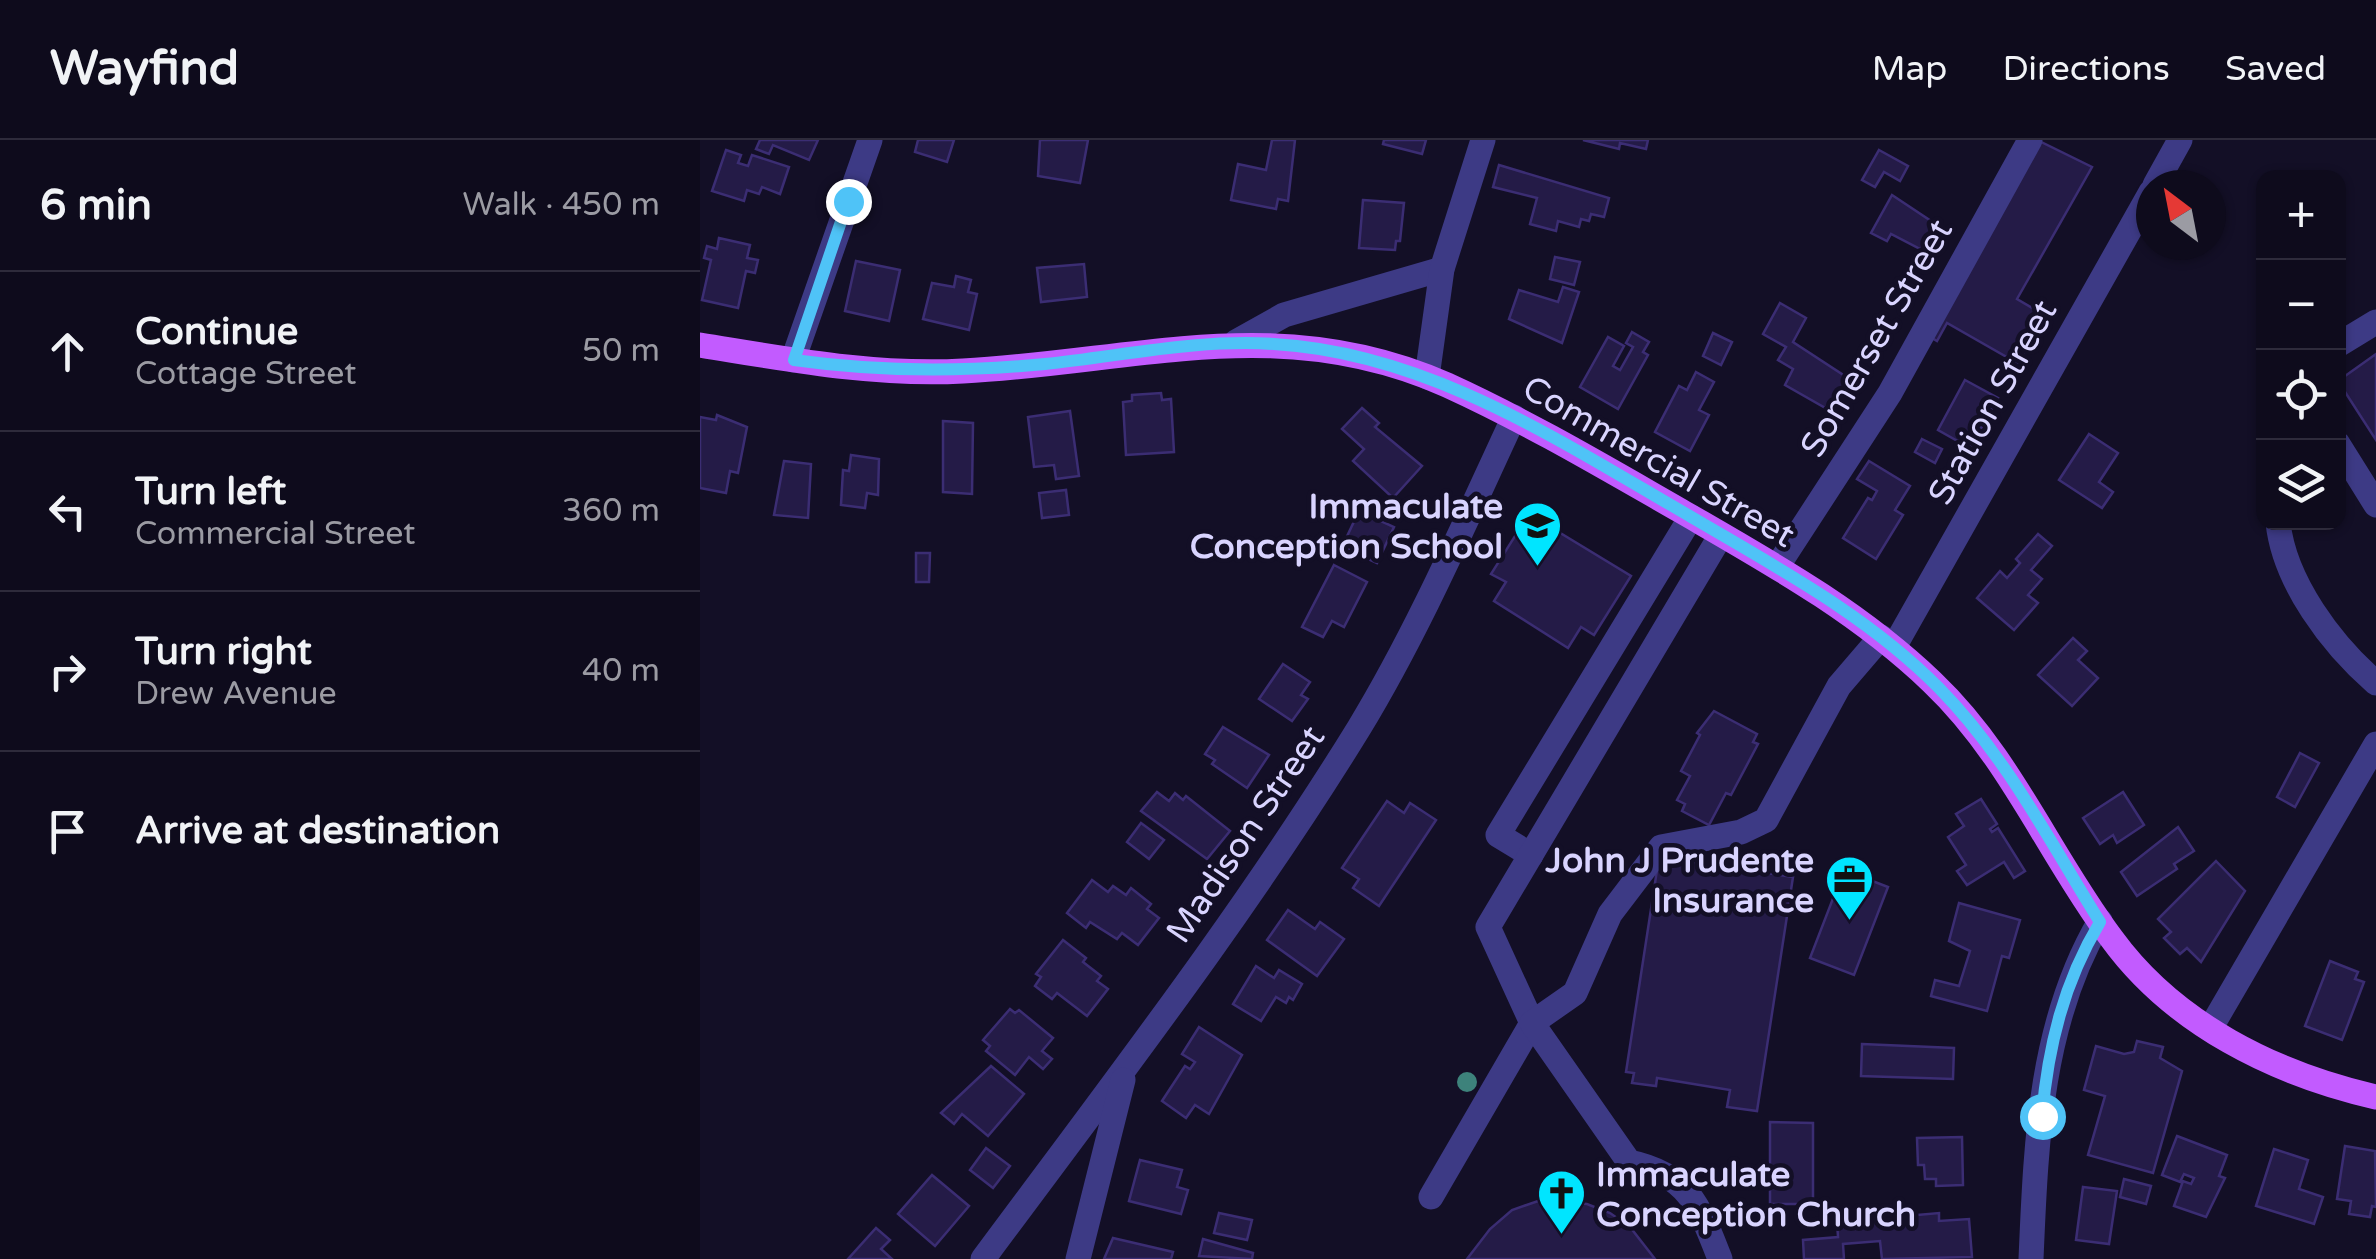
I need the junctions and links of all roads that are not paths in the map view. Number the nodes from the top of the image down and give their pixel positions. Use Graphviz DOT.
graph roads {
  1 [pos="870,140"];
  2 [pos="1483,140"];
  3 [pos="2030,140"];
  4 [pos="2180,140"];
  5 [pos="2163,170"];
  6 [pos="2136,218"];
  7 [pos="1442,269"];
  8 [pos="2376,322"];
  9 [pos="2346,340"];
  10 [pos="1236,342"];
  11 [pos="700,344"];
  12 [pos="794,360"];
  13 [pos="1427,377"];
  14 [pos="1514,417"];
  15 [pos="2346,457"];
  16 [pos="2376,505"];
  17 [pos="1690,517"];
  18 [pos="2279,530"];
  19 [pos="1721,535"];
  20 [pos="1777,567"];
  21 [pos="1888,642"];
  22 [pos="2376,683"];
  23 [pos="2376,744"];
  24 [pos="1531,855"];
  25 [pos="2100,922"];
  26 [pos="1532,1023"];
  27 [pos="2210,1029"];
  28 [pos="1126,1066"];
  29 [pos="2376,1097"];
  30 [pos="1430,1197"];
  31 [pos="983,1259"];
  32 [pos="1078,1259"];
  33 [pos="1720,1259"];
  34 [pos="2031,1259"];
  1 -- 12 [label="street"];
  2 -- 7 [label="street"];
  3 -- 20 [label="street, Somerset Street"];
  4 -- 5 [label="street"];
  6 -- 21 [label="street, Station Street"];
  7 -- 10 [label="street"];
  7 -- 13 [label="street"];
  8 -- 9 [label="street"];
  10 -- 12 [label="main road, Commercial Street"];
  10 -- 13 [label="main road, Commercial Street"];
  11 -- 12 [label="main road, Commercial Street"];
  13 -- 14 [label="main road, Commercial Street"];
  14 -- 17 [label="main road, Commercial Street"];
  14 -- 28 [label="street, Madison Street"];
  15 -- 16 [label="street"];
  17 -- 19 [label="main road, Commercial Street"];
  17 -- 24 [label="street"];
  18 -- 22 [label="street"];
  19 -- 20 [label="main road, Commercial Street"];
  19 -- 24 [label="street"];
  20 -- 21 [label="main road, Commercial Street"];
  21 -- 25 [label="main road, Commercial Street"];
  21 -- 26 [label="street, Station Street"];
  23 -- 27 [label="street"];
  24 -- 26 [label="street"];
  25 -- 27 [label="main road, Commercial Street"];
  25 -- 34 [label="street"];
  26 -- 30 [label="street"];
  26 -- 33 [label="street"];
  27 -- 29 [label="main road, Commercial Street"];
  28 -- 31 [label="street, Madison Street"];
  28 -- 32 [label="street"];
}
